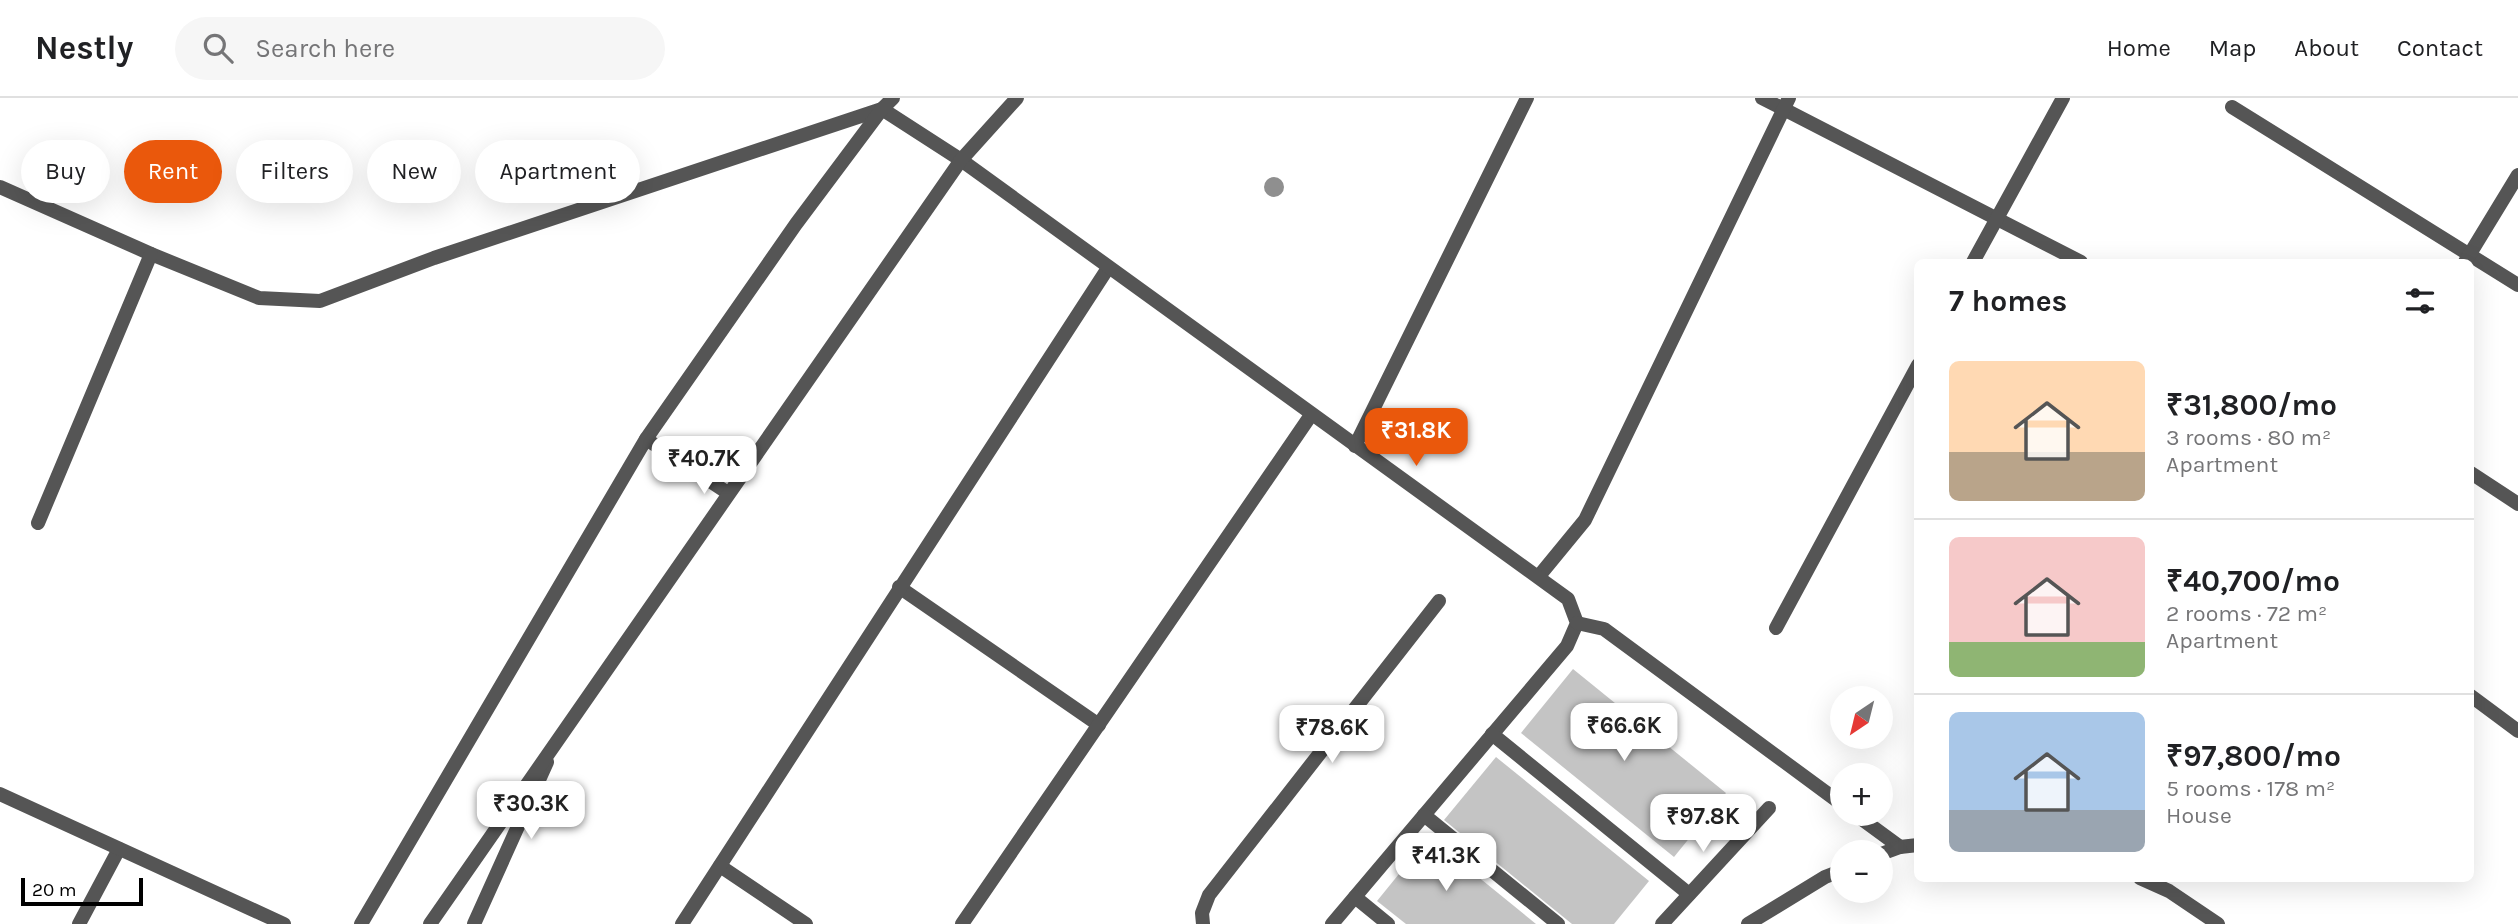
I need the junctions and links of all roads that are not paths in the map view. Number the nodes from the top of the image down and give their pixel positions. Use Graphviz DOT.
graph roads {
  1 [pos="1017,98"];
  2 [pos="1527,98"];
  3 [pos="1762,98"];
  4 [pos="2063,98"];
  5 [pos="888,103"];
  6 [pos="1786,103"];
  7 [pos="2232,107"];
  8 [pos="961,160"];
  9 [pos="2518,175"];
  10 [pos="0,187"];
  11 [pos="1997,219"];
  12 [pos="151,254"];
  13 [pos="2467,258"];
  14 [pos="1975,259"];
  15 [pos="2075,259"];
  16 [pos="2474,262"];
  17 [pos="1108,268"];
  18 [pos="2518,285"];
  19 [pos="1914,372"];
  20 [pos="1311,415"];
  21 [pos="646,439"];
  22 [pos="1355,446"];
  23 [pos="2474,475"];
  24 [pos="728,493"];
  25 [pos="2518,504"];
  26 [pos="38,523"];
  27 [pos="1539,576"];
  28 [pos="899,587"];
  29 [pos="1439,601"];
  30 [pos="1577,623"];
  31 [pos="1776,628"];
  32 [pos="2474,698"];
  33 [pos="1099,724"];
  34 [pos="2518,731"];
  35 [pos="1492,734"];
  36 [pos="555,743"];
  37 [pos="0,794"];
  38 [pos="1830,794"];
  39 [pos="1769,808"];
  40 [pos="1424,815"];
  41 [pos="1871,826"];
  42 [pos="1914,845"];
  43 [pos="1900,847"];
  44 [pos="119,849"];
  45 [pos="1893,850"];
  46 [pos="720,866"];
  47 [pos="1830,875"];
  48 [pos="2149,882"];
  49 [pos="1689,894"];
  50 [pos="1355,897"];
  51 [pos="79,924"];
  52 [pos="284,924"];
  53 [pos="360,924"];
  54 [pos="430,924"];
  55 [pos="474,924"];
  56 [pos="682,924"];
  57 [pos="806,924"];
  58 [pos="962,924"];
  59 [pos="1203,924"];
  60 [pos="1332,924"];
  61 [pos="1388,924"];
  62 [pos="1558,924"];
  63 [pos="1662,924"];
  64 [pos="1748,924"];
  65 [pos="2218,924"];
  1 -- 8 [label="street"];
  2 -- 22 [label="street"];
  3 -- 6 [label="street"];
  4 -- 11 [label="street"];
  5 -- 8 [label="street"];
  5 -- 12 [label="street"];
  5 -- 21 [label="street"];
  6 -- 11 [label="street"];
  6 -- 27 [label="street"];
  7 -- 13 [label="street"];
  8 -- 17 [label="street"];
  8 -- 24 [label="street"];
  9 -- 13 [label="street"];
  10 -- 12 [label="street"];
  11 -- 14 [label="street"];
  11 -- 15 [label="street"];
  12 -- 26 [label="street"];
  16 -- 18 [label="street"];
  17 -- 20 [label="street"];
  17 -- 28 [label="street"];
  19 -- 31 [label="street"];
  20 -- 22 [label="street"];
  20 -- 33 [label="street"];
  21 -- 24 [label="street"];
  21 -- 53 [label="street"];
  22 -- 27 [label="street"];
  23 -- 25 [label="street"];
  24 -- 36 [label="street"];
  27 -- 30 [label="street"];
  28 -- 33 [label="street"];
  28 -- 46 [label="street"];
  29 -- 59 [label="street"];
  30 -- 35 [label="street"];
  30 -- 38 [label="street"];
  32 -- 34 [label="street"];
  33 -- 58 [label="street"];
  35 -- 40 [label="street"];
  35 -- 49 [label="street"];
  36 -- 54 [label="street"];
  36 -- 55 [label="street"];
  37 -- 44 [label="street"];
  39 -- 49 [label="street"];
  40 -- 50 [label="street"];
  40 -- 62 [label="street"];
  41 -- 43 [label="street"];
  42 -- 43 [label="street"];
  43 -- 45 [label="street"];
  44 -- 51 [label="street"];
  44 -- 52 [label="street"];
  46 -- 56 [label="street"];
  46 -- 57 [label="street"];
  47 -- 64 [label="street"];
  48 -- 65 [label="street"];
  49 -- 63 [label="street"];
  50 -- 60 [label="street"];
  50 -- 61 [label="street"];
}
